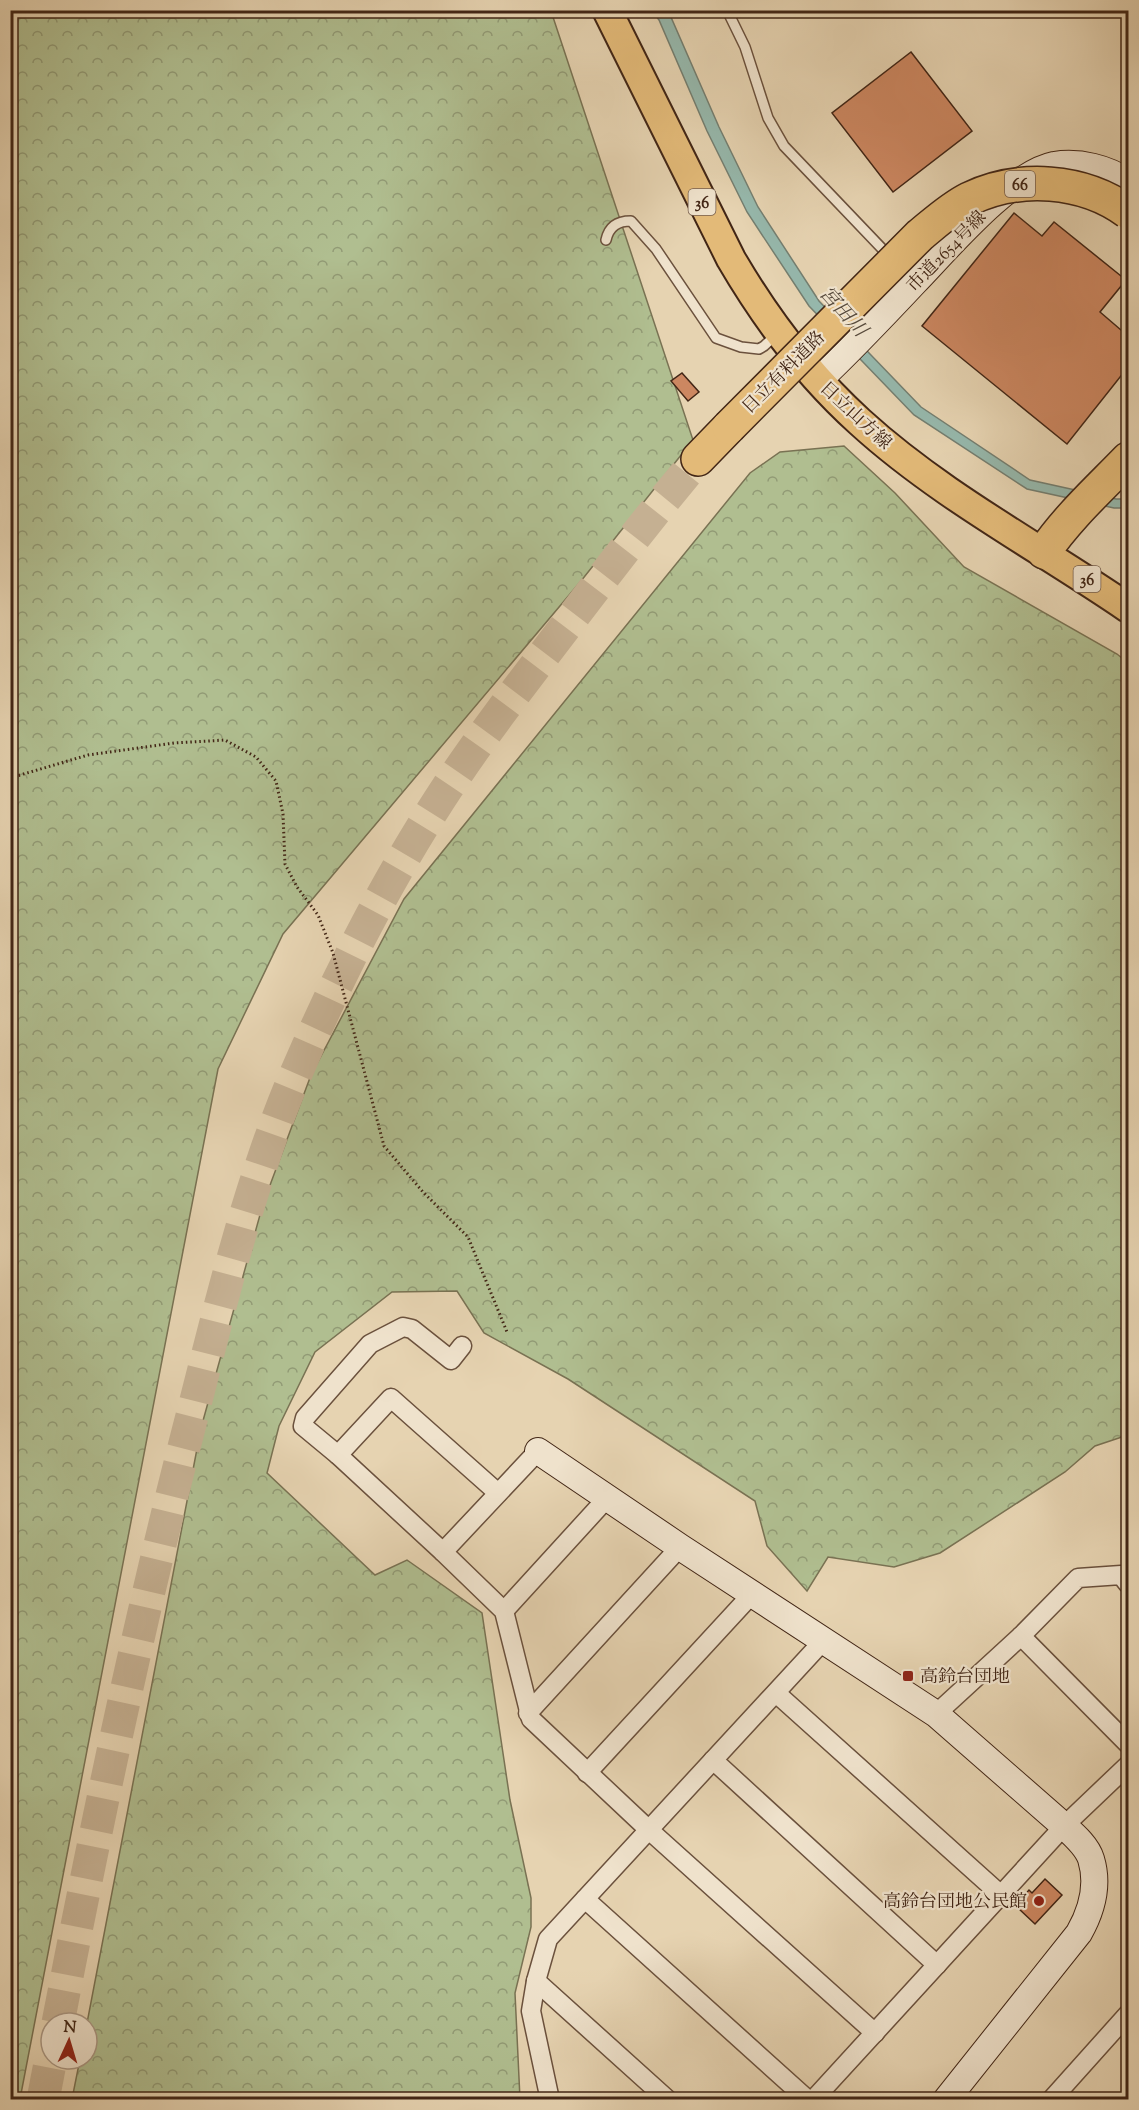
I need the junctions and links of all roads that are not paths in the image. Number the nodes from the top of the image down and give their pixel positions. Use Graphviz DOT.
graph roads {
  1 [pos="607,10"];
  2 [pos="727,10"];
  3 [pos="1128,182"];
  4 [pos="1128,212"];
  5 [pos="606,240"];
  6 [pos="907,276"];
  7 [pos="778,333"];
  8 [pos="819,380"];
  9 [pos="698,459"];
  10 [pos="1124,464"];
  11 [pos="1044,552"];
  12 [pos="1128,608"];
  13 [pos="462,1346"];
  14 [pos="538,1451"];
  15 [pos="339,1455"];
  16 [pos="498,1492"];
  17 [pos="608,1497"];
  18 [pos="680,1546"];
  19 [pos="443,1552"];
  20 [pos="1128,1584"];
  21 [pos="753,1593"];
  22 [pos="504,1611"];
  23 [pos="1021,1636"];
  24 [pos="824,1640"];
  25 [pos="776,1693"];
  26 [pos="528,1713"];
  27 [pos="936,1714"];
  28 [pos="1128,1744"];
  29 [pos="713,1760"];
  30 [pos="1128,1765"];
  31 [pos="587,1773"];
  32 [pos="1064,1826"];
  33 [pos="650,1830"];
  34 [pos="1001,1895"];
  35 [pos="585,1899"];
  36 [pos="937,1965"];
  37 [pos="536,1981"];
  38 [pos="1128,2014"];
  39 [pos="874,2033"];
  40 [pos="550,2100"];
  41 [pos="668,2100"];
  42 [pos="808,2100"];
  43 [pos="813,2100"];
  44 [pos="946,2100"];
  45 [pos="1051,2100"];
  1 -- 7 [label="main road, 日立山方線 / 36"];
  2 -- 6 [label="lane"];
  3 -- 6 [label="street, 市道2654号線"];
  4 -- 9 [label="highway, 日立有料道路 / 66, bridge"];
  5 -- 7 [label="lane"];
  6 -- 8 [label="street, 市道2654号線"];
  7 -- 8 [label="main road, 日立山方線 / 36"];
  8 -- 11 [label="main road, 日立山方線 / 36"];
  10 -- 11 [label="highway"];
  11 -- 12 [label="main road, 日立山方線 / 36"];
  13 -- 15 [label="street"];
  14 -- 16 [label="street"];
  14 -- 17 [label="street"];
  15 -- 16 [label="street"];
  15 -- 19 [label="street"];
  16 -- 19 [label="street"];
  17 -- 18 [label="street"];
  17 -- 22 [label="street"];
  18 -- 21 [label="street"];
  18 -- 26 [label="street"];
  19 -- 22 [label="street"];
  20 -- 23 [label="street"];
  21 -- 24 [label="street"];
  21 -- 31 [label="street"];
  22 -- 26 [label="street"];
  23 -- 27 [label="street"];
  23 -- 28 [label="street"];
  24 -- 25 [label="street"];
  24 -- 27 [label="street"];
  25 -- 29 [label="street"];
  25 -- 34 [label="street"];
  26 -- 31 [label="street"];
  27 -- 32 [label="street"];
  29 -- 33 [label="street"];
  29 -- 36 [label="street"];
  30 -- 32 [label="street"];
  31 -- 33 [label="street"];
  32 -- 34 [label="street"];
  32 -- 44 [label="street"];
  33 -- 35 [label="street"];
  33 -- 39 [label="street"];
  34 -- 36 [label="street"];
  35 -- 37 [label="street"];
  35 -- 42 [label="street"];
  36 -- 39 [label="street"];
  37 -- 40 [label="street"];
  37 -- 41 [label="street"];
  38 -- 45 [label="street"];
  39 -- 43 [label="street"];
}
